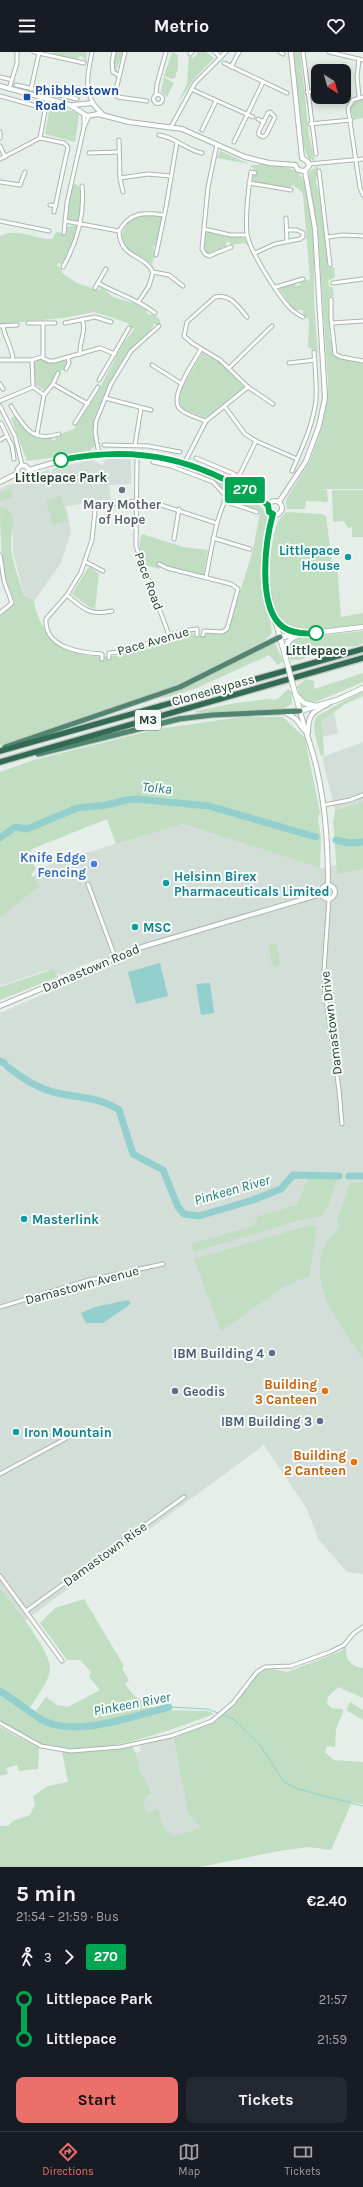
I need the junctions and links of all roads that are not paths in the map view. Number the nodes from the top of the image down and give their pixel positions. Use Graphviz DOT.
graph roads {
  1 [pos="17,52"];
  2 [pos="34,52"];
  3 [pos="92,52"];
  4 [pos="114,52"];
  5 [pos="125,52"];
  6 [pos="166,52"];
  7 [pos="215,52"];
  8 [pos="226,52"];
  9 [pos="239,52"];
  10 [pos="292,52"];
  11 [pos="303,52"];
  12 [pos="329,52"];
  13 [pos="39,53"];
  14 [pos="337,53"];
  15 [pos="49,54"];
  16 [pos="220,57"];
  17 [pos="82,58"];
  18 [pos="361,60"];
  19 [pos="224,63"];
  20 [pos="232,67"];
  21 [pos="118,75"];
  22 [pos="0,77"];
  23 [pos="12,80"];
  24 [pos="263,82"];
  25 [pos="16,85"];
  26 [pos="0,86"];
  27 [pos="9,89"];
  28 [pos="31,89"];
  29 [pos="191,89"];
  30 [pos="307,92"];
  31 [pos="311,92"];
  32 [pos="286,93"];
  33 [pos="156,95"];
  34 [pos="0,96"];
  35 [pos="89,96"];
  36 [pos="361,97"];
  37 [pos="77,99"];
  38 [pos="47,100"];
  39 [pos="147,101"];
  40 [pos="216,101"];
  41 [pos="85,104"];
  42 [pos="70,105"];
  43 [pos="36,106"];
  44 [pos="95,106"];
  45 [pos="83,113"];
  46 [pos="94,115"];
  47 [pos="103,115"];
  48 [pos="247,115"];
  49 [pos="89,116"];
  50 [pos="253,117"];
  51 [pos="258,119"];
  52 [pos="351,120"];
  53 [pos="264,122"];
  54 [pos="310,124"];
  55 [pos="84,126"];
  56 [pos="171,127"];
  57 [pos="202,130"];
  58 [pos="158,135"];
  59 [pos="40,138"];
  60 [pos="119,140"];
  61 [pos="177,142"];
  62 [pos="234,142"];
  63 [pos="217,144"];
  64 [pos="0,146"];
  65 [pos="119,152"];
  66 [pos="90,153"];
  67 [pos="202,153"];
  68 [pos="316,154"];
  69 [pos="5,157"];
  70 [pos="302,158"];
  71 [pos="0,159"];
  72 [pos="357,159"];
  73 [pos="363,159"];
  74 [pos="309,164"];
  75 [pos="295,165"];
  76 [pos="305,171"];
  77 [pos="319,171"];
  78 [pos="25,172"];
  79 [pos="255,173"];
  80 [pos="170,176"];
  81 [pos="120,178"];
  82 [pos="0,182"];
  83 [pos="249,183"];
  84 [pos="82,186"];
  85 [pos="291,190"];
  86 [pos="123,192"];
  87 [pos="363,195"];
  88 [pos="50,205"];
  89 [pos="56,206"];
  90 [pos="54,212"];
  91 [pos="164,215"];
  92 [pos="286,218"];
  93 [pos="0,221"];
  94 [pos="65,221"];
  95 [pos="80,223"];
  96 [pos="204,229"];
  97 [pos="286,230"];
  98 [pos="49,231"];
  99 [pos="119,231"];
  100 [pos="64,233"];
  101 [pos="247,235"];
  102 [pos="363,236"];
  103 [pos="328,237"];
  104 [pos="287,241"];
  105 [pos="231,247"];
  106 [pos="254,252"];
  107 [pos="156,255"];
  108 [pos="330,266"];
  109 [pos="63,267"];
  110 [pos="106,269"];
  111 [pos="153,272"];
  112 [pos="303,279"];
  113 [pos="363,279"];
  114 [pos="98,283"];
  115 [pos="333,283"];
  116 [pos="183,286"];
  117 [pos="96,288"];
  118 [pos="276,288"];
  119 [pos="331,300"];
  120 [pos="139,301"];
  121 [pos="155,313"];
  122 [pos="247,317"];
  123 [pos="303,317"];
  124 [pos="82,319"];
  125 [pos="363,321"];
  126 [pos="111,322"];
  127 [pos="43,323"];
  128 [pos="54,323"];
  129 [pos="65,323"];
  130 [pos="332,323"];
  131 [pos="28,324"];
  132 [pos="17,325"];
  133 [pos="2,326"];
  134 [pos="159,326"];
  135 [pos="272,326"];
  136 [pos="129,328"];
  137 [pos="201,349"];
  138 [pos="314,352"];
  139 [pos="80,354"];
  140 [pos="115,354"];
  141 [pos="68,357"];
  142 [pos="43,358"];
  143 [pos="13,359"];
  144 [pos="0,360"];
  145 [pos="32,360"];
  146 [pos="314,360"];
  147 [pos="363,361"];
  148 [pos="288,362"];
  149 [pos="152,365"];
  150 [pos="229,368"];
  151 [pos="66,369"];
  152 [pos="58,373"];
  153 [pos="99,380"];
  154 [pos="0,384"];
  155 [pos="53,384"];
  156 [pos="182,384"];
  157 [pos="33,387"];
  158 [pos="98,387"];
  159 [pos="248,387"];
  160 [pos="3,389"];
  161 [pos="44,395"];
  162 [pos="105,398"];
  163 [pos="0,401"];
  164 [pos="88,404"];
  165 [pos="273,404"];
  166 [pos="0,406"];
  167 [pos="11,406"];
  168 [pos="225,407"];
  169 [pos="141,408"];
  170 [pos="151,410"];
  171 [pos="206,422"];
  172 [pos="1,423"];
  173 [pos="75,423"];
  174 [pos="36,434"];
  175 [pos="59,434"];
  176 [pos="8,436"];
  177 [pos="0,440"];
  178 [pos="256,442"];
  179 [pos="104,445"];
  180 [pos="136,445"];
  181 [pos="180,452"];
  182 [pos="99,454"];
  183 [pos="136,454"];
  184 [pos="196,458"];
  185 [pos="297,458"];
  186 [pos="14,459"];
  187 [pos="153,462"];
  188 [pos="185,462"];
  189 [pos="157,463"];
  190 [pos="22,466"];
  191 [pos="156,467"];
  192 [pos="29,470"];
  193 [pos="292,471"];
  194 [pos="18,473"];
  195 [pos="239,476"];
  196 [pos="0,482"];
  197 [pos="233,483"];
  198 [pos="263,490"];
  199 [pos="226,496"];
  200 [pos="135,501"];
  201 [pos="224,501"];
  202 [pos="279,502"];
  203 [pos="158,504"];
  204 [pos="268,505"];
  205 [pos="179,510"];
  206 [pos="257,512"];
  207 [pos="273,514"];
  208 [pos="216,523"];
  209 [pos="213,538"];
  210 [pos="174,539"];
  211 [pos="250,550"];
  212 [pos="0,555"];
  213 [pos="86,562"];
  214 [pos="159,564"];
  215 [pos="1,571"];
  216 [pos="103,571"];
  217 [pos="206,577"];
  218 [pos="67,596"];
  219 [pos="112,611"];
  220 [pos="272,612"];
  221 [pos="0,613"];
  222 [pos="363,627"];
  223 [pos="197,634"];
  224 [pos="304,634"];
  225 [pos="169,635"];
  226 [pos="203,635"];
  227 [pos="280,637"];
  228 [pos="363,649"];
  229 [pos="286,657"];
  230 [pos="109,658"];
  231 [pos="363,658"];
  232 [pos="102,659"];
  233 [pos="363,688"];
  234 [pos="296,695"];
  235 [pos="337,700"];
  236 [pos="317,706"];
  237 [pos="300,711"];
  238 [pos="285,712"];
  239 [pos="291,712"];
  240 [pos="308,739"];
  241 [pos="0,749"];
  242 [pos="0,763"];
  243 [pos="363,795"];
  244 [pos="324,805"];
  245 [pos="88,884"];
  246 [pos="328,885"];
  247 [pos="321,894"];
  248 [pos="329,899"];
  249 [pos="115,956"];
  250 [pos="0,1006"];
  251 [pos="342,1124"];
  252 [pos="164,1264"];
  253 [pos="0,1307"];
  254 [pos="66,1439"];
  255 [pos="0,1474"];
  256 [pos="184,1497"];
  257 [pos="0,1576"];
  258 [pos="26,1611"];
  259 [pos="363,1627"];
  260 [pos="62,1661"];
  261 [pos="0,1722"];
  1 -- 23 [label="street"];
  2 -- 13 [label="street"];
  3 -- 35 [label="street"];
  4 -- 21 [label="street"];
  5 -- 21 [label="street"];
  6 -- 33 [label="street"];
  7 -- 16 [label="street"];
  8 -- 16 [label="street"];
  9 -- 20 [label="street"];
  10 -- 70 [label="street"];
  11 -- 30 [label="street"];
  12 -- 14 [label="street"];
  13 -- 15 [label="street"];
  13 -- 28 [label="street"];
  14 -- 18 [label="street"];
  15 -- 17 [label="street"];
  16 -- 29 [label="street"];
  18 -- 36 [label="street"];
  19 -- 20 [label="street"];
  20 -- 24 [label="street"];
  21 -- 39 [label="street"];
  22 -- 23 [label="street"];
  23 -- 27 [label="street"];
  24 -- 32 [label="street"];
  24 -- 48 [label="street"];
  25 -- 28 [label="street"];
  26 -- 27 [label="street"];
  27 -- 38 [label="street"];
  28 -- 37 [label="street"];
  29 -- 40 [label="street"];
  29 -- 56 [label="street"];
  30 -- 31 [label="street"];
  30 -- 54 [label="street"];
  34 -- 43 [label="street"];
  35 -- 41 [label="street"];
  35 -- 44 [label="street"];
  36 -- 52 [label="street"];
  38 -- 42 [label="street"];
  38 -- 59 [label="street"];
  40 -- 48 [label="street"];
  40 -- 57 [label="street"];
  41 -- 42 [label="street"];
  41 -- 44 [label="street"];
  41 -- 45 [label="street"];
  42 -- 45 [label="street"];
  44 -- 46 [label="street"];
  44 -- 47 [label="street"];
  45 -- 49 [label="street"];
  45 -- 55 [label="street"];
  46 -- 47 [label="street"];
  46 -- 49 [label="street"];
  47 -- 56 [label="street"];
  48 -- 50 [label="street"];
  48 -- 62 [label="street"];
  49 -- 55 [label="street"];
  51 -- 53 [label="street"];
  52 -- 54 [label="street"];
  52 -- 72 [label="street"];
  53 -- 53 [label="street"];
  54 -- 68 [label="street"];
  55 -- 94 [label="street"];
  56 -- 63 [label="street"];
  58 -- 61 [label="street"];
  59 -- 69 [label="street"];
  59 -- 89 [label="street"];
  60 -- 65 [label="street"];
  61 -- 67 [label="street"];
  61 -- 80 [label="street"];
  63 -- 75 [label="street"];
  63 -- 96 [label="street"];
  64 -- 69 [label="street"];
  65 -- 66 [label="street"];
  65 -- 81 [label="street"];
  69 -- 71 [label="street"];
  70 -- 74 [label="street"];
  70 -- 75 [label="street"];
  72 -- 73 [label="street"];
  72 -- 74 [label="street"];
  72 -- 87 [label="street"];
  74 -- 76 [label="street"];
  75 -- 76 [label="street"];
  76 -- 202 [label="street"];
  77 -- 103 [label="street"];
  78 -- 82 [label="street"];
  79 -- 83 [label="street"];
  80 -- 81 [label="street"];
  80 -- 91 [label="street"];
  81 -- 86 [label="street"];
  83 -- 85 [label="street"];
  83 -- 101 [label="street"];
  84 -- 95 [label="street"];
  88 -- 89 [label="street"];
  89 -- 90 [label="street"];
  91 -- 99 [label="street"];
  91 -- 107 [label="street"];
  92 -- 97 [label="street"];
  93 -- 98 [label="street"];
  94 -- 95 [label="street"];
  94 -- 100 [label="street"];
  95 -- 99 [label="street"];
  95 -- 109 [label="street"];
  96 -- 101 [label="street"];
  96 -- 105 [label="street"];
  97 -- 104 [label="street"];
  97 -- 104 [label="street"];
  99 -- 111 [label="street"];
  101 -- 106 [label="street"];
  102 -- 103 [label="street"];
  103 -- 108 [label="street"];
  104 -- 106 [label="street"];
  106 -- 118 [label="street"];
  110 -- 114 [label="street"];
  111 -- 116 [label="street"];
  111 -- 120 [label="street"];
  112 -- 118 [label="street"];
  113 -- 115 [label="street"];
  114 -- 117 [label="street"];
  114 -- 120 [label="street"];
  118 -- 123 [label="street"];
  119 -- 130 [label="street"];
  120 -- 121 [label="street"];
  122 -- 137 [label="street"];
  124 -- 126 [label="street"];
  124 -- 129 [label="street"];
  124 -- 139 [label="street"];
  125 -- 130 [label="street"];
  127 -- 128 [label="street"];
  127 -- 131 [label="street"];
  127 -- 142 [label="street"];
  130 -- 147 [label="street"];
  132 -- 133 [label="street"];
  133 -- 143 [label="street"];
  134 -- 162 [label="street"];
  135 -- 150 [label="street"];
  136 -- 140 [label="street"];
  137 -- 150 [label="street"];
  137 -- 156 [label="street"];
  138 -- 146 [label="street"];
  139 -- 140 [label="street"];
  139 -- 141 [label="street"];
  140 -- 153 [label="street"];
  141 -- 142 [label="street"];
  141 -- 151 [label="street"];
  142 -- 145 [label="street"];
  143 -- 144 [label="street"];
  143 -- 145 [label="street"];
  145 -- 157 [label="street"];
  146 -- 148 [label="street"];
  146 -- 185 [label="street"];
  149 -- 156 [label="street"];
  150 -- 159 [label="street"];
  152 -- 155 [label="street"];
  154 -- 160 [label="street"];
  155 -- 161 [label="street"];
  155 -- 164 [label="street"];
  156 -- 171 [label="street"];
  157 -- 161 [label="street"];
  157 -- 163 [label="street"];
  158 -- 164 [label="street"];
  159 -- 165 [label="street"];
  159 -- 168 [label="street"];
  161 -- 174 [label="street"];
  162 -- 169 [label="street"];
  162 -- 182 [label="street"];
  164 -- 173 [label="street"];
  166 -- 190 [label="street"];
  167 -- 174 [label="street"];
  168 -- 171 [label="street"];
  168 -- 178 [label="street"];
  169 -- 170 [label="street"];
  169 -- 180 [label="street"];
  171 -- 188 [label="street"];
  172 -- 176 [label="street"];
  174 -- 175 [label="street"];
  176 -- 177 [label="street"];
  176 -- 186 [label="street"];
  178 -- 185 [label="street"];
  178 -- 195 [label="street"];
  179 -- 180 [label="street"];
  180 -- 181 [label="street"];
  182 -- 183 [label="street"];
  182 -- 192 [label="street"];
  183 -- 188 [label="street"];
  183 -- 200 [label="street, Pace Road"];
  184 -- 195 [label="street"];
  185 -- 193 [label="street"];
  187 -- 189 [label="street"];
  188 -- 197 [label="street"];
  189 -- 191 [label="street"];
  189 -- 199 [label="street"];
  190 -- 192 [label="street"];
  190 -- 194 [label="street"];
  192 -- 194 [label="street"];
  194 -- 196 [label="street"];
  195 -- 198 [label="street"];
  197 -- 199 [label="street"];
  197 -- 204 [label="street"];
  199 -- 201 [label="street"];
  200 -- 213 [label="street, Pace Avenue"];
  200 -- 225 [label="street, Pace Road"];
  201 -- 206 [label="street"];
  201 -- 208 [label="street"];
  202 -- 204 [label="street"];
  202 -- 207 [label="street"];
  203 -- 205 [label="street"];
  204 -- 207 [label="street"];
  205 -- 208 [label="street"];
  205 -- 210 [label="street"];
  207 -- 220 [label="street"];
  208 -- 209 [label="street"];
  209 -- 211 [label="street"];
  209 -- 217 [label="street"];
  212 -- 215 [label="street"];
  213 -- 216 [label="street"];
  213 -- 218 [label="street, Pace Avenue"];
  214 -- 217 [label="street"];
  215 -- 221 [label="street"];
  217 -- 226 [label="street"];
  218 -- 219 [label="street"];
  218 -- 232 [label="street, Pace Avenue"];
  220 -- 224 [label="street"];
  220 -- 227 [label="street"];
  222 -- 224 [label="main road"];
  223 -- 225 [label="street, Pace Avenue"];
  224 -- 227 [label="main road"];
  224 -- 229 [label="main road"];
  225 -- 230 [label="street, Pace Avenue"];
  227 -- 229 [label="main road"];
  227 -- 241 [label="highway"];
  228 -- 241 [label="highway, Clonee Bypass / M3"];
  229 -- 234 [label="main road, bridge"];
  231 -- 242 [label="highway, Clonee Bypass / M3"];
  233 -- 235 [label="main road"];
  234 -- 236 [label="main road"];
  234 -- 237 [label="main road"];
  234 -- 239 [label="main road"];
  235 -- 236 [label="main road"];
  235 -- 240 [label="street"];
  236 -- 237 [label="main road"];
  237 -- 239 [label="highway"];
  237 -- 240 [label="street"];
  238 -- 239 [label="highway"];
  238 -- 240 [label="street"];
  238 -- 242 [label="highway"];
  240 -- 244 [label="street"];
  243 -- 244 [label="street"];
  244 -- 246 [label="street"];
  245 -- 249 [label="street"];
  246 -- 247 [label="street"];
  246 -- 248 [label="street"];
  247 -- 248 [label="street"];
  247 -- 249 [label="street, Damastown Road"];
  248 -- 251 [label="street, Damastown Drive"];
  249 -- 250 [label="street, Damastown Road"];
  252 -- 253 [label="street, Damastown Avenue"];
  254 -- 255 [label="street"];
  256 -- 258 [label="street, Damastown Rise"];
  257 -- 258 [label="street"];
  258 -- 260 [label="street"];
  259 -- 261 [label="street"];
}
